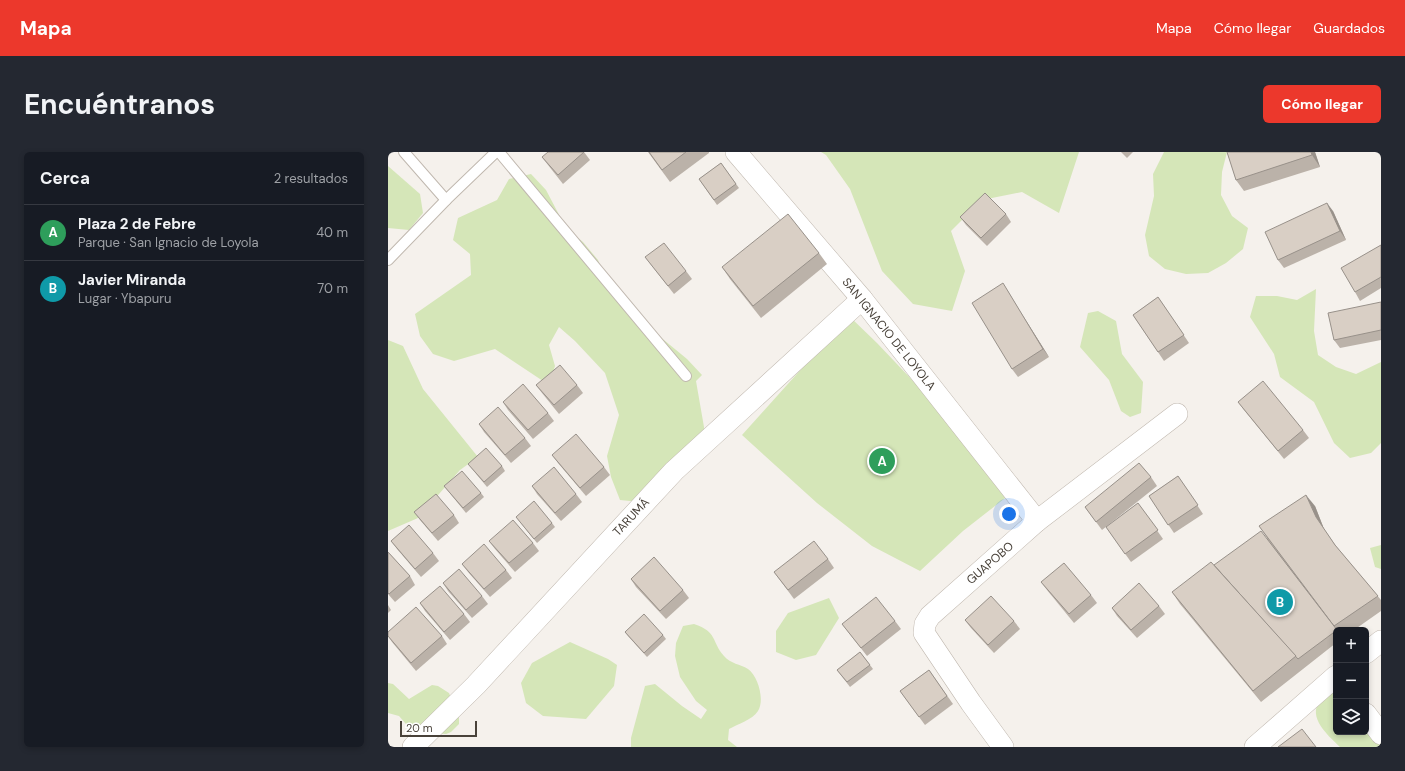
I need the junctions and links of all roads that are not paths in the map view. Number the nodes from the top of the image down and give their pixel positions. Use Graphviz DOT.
graph roads {
  1 [pos="404,152"];
  2 [pos="498,152"];
  3 [pos="736,152"];
  4 [pos="446,200"];
  5 [pos="388,260"];
  6 [pos="862,298"];
  7 [pos="686,376"];
  8 [pos="1177,414"];
  9 [pos="1037,521"];
  10 [pos="1381,641"];
  11 [pos="1369,651"];
  12 [pos="1333,679"];
  13 [pos="1369,718"];
  14 [pos="1381,734"];
  15 [pos="413,747"];
  16 [pos="1003,747"];
  17 [pos="1255,747"];
  1 -- 4 [label="lane"];
  2 -- 4 [label="lane"];
  2 -- 7 [label="lane"];
  3 -- 6 [label="street, SAN IGNACIO DE LOYOLA"];
  4 -- 5 [label="lane"];
  6 -- 9 [label="street, SAN IGNACIO DE LOYOLA"];
  6 -- 15 [label="street, TARUMÁ"];
  8 -- 9 [label="street, GUAPOBO"];
  9 -- 16 [label="street, GUAPOBO"];
  10 -- 11 [label="street"];
  12 -- 17 [label="street"];
  13 -- 14 [label="street"];
}
